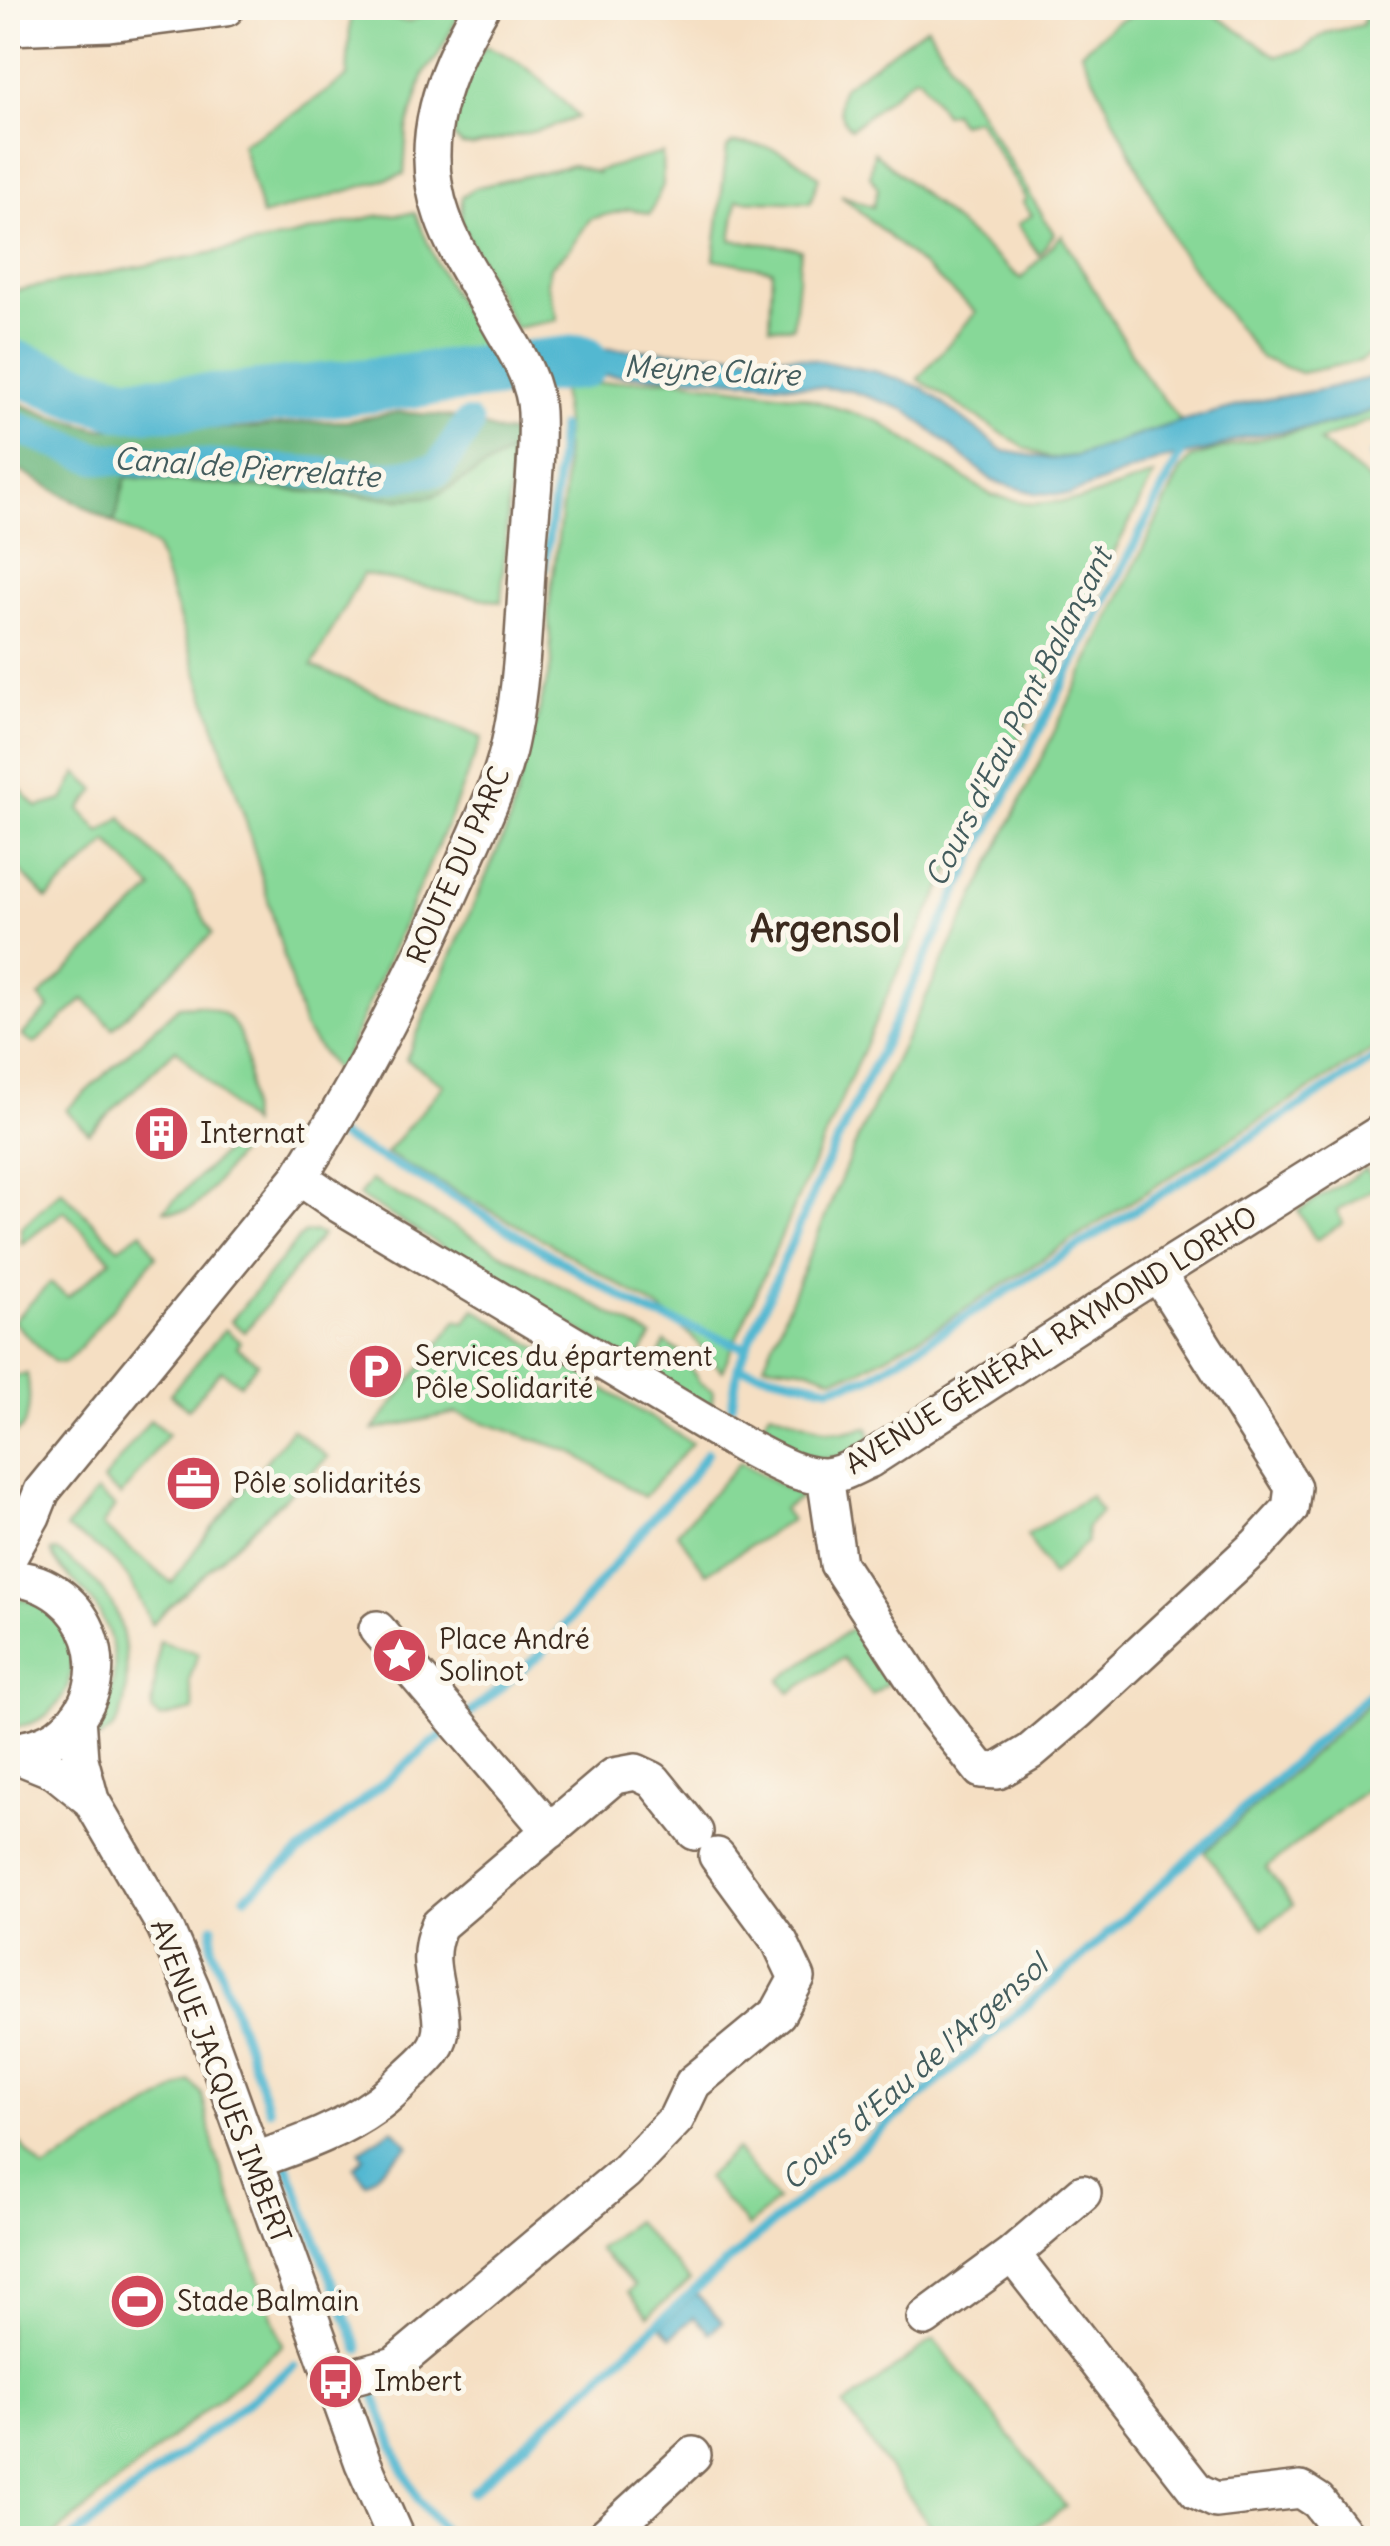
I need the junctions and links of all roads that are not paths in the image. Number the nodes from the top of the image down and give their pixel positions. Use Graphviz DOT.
graph roads {
  1 [pos="226,8"];
  2 [pos="481,8"];
  3 [pos="107,15"];
  4 [pos="8,27"];
  5 [pos="1382,1132"];
  6 [pos="300,1177"];
  7 [pos="1158,1274"];
  8 [pos="825,1476"];
  9 [pos="32,1516"];
  10 [pos="8,1560"];
  11 [pos="8,1578"];
  12 [pos="59,1594"];
  13 [pos="376,1629"];
  14 [pos="77,1717"];
  15 [pos="8,1752"];
  16 [pos="91,1800"];
  17 [pos="550,1831"];
  18 [pos="254,2162"];
  19 [pos="1083,2194"];
  20 [pos="1012,2254"];
  21 [pos="925,2318"];
  22 [pos="334,2381"];
  23 [pos="694,2456"];
  24 [pos="390,2537"];
  25 [pos="603,2538"];
  26 [pos="1347,2538"];
  1 -- 3 [label="street"];
  2 -- 6 [label="street, ROUTE DU PARC"];
  3 -- 4 [label="street"];
  5 -- 7 [label="street, AVENUE GÉNÉRAL RAYMOND LORHO"];
  6 -- 8 [label="street, AVENUE GÉNÉRAL RAYMOND LORHO"];
  6 -- 9 [label="street, ROUTE DU PARC"];
  7 -- 8 [label="street, AVENUE GÉNÉRAL RAYMOND LORHO"];
  7 -- 8 [label="street"];
  9 -- 10 [label="street, ROUTE DU PARC"];
  9 -- 12 [label="street"];
  11 -- 12 [label="street"];
  12 -- 14 [label="street"];
  13 -- 17 [label="street"];
  14 -- 15 [label="street"];
  14 -- 16 [label="street, AVENUE JACQUES IMBERT"];
  15 -- 16 [label="street, AVENUE JACQUES IMBERT"];
  16 -- 18 [label="street, AVENUE JACQUES IMBERT"];
  17 -- 18 [label="street"];
  17 -- 22 [label="street"];
  18 -- 22 [label="street, AVENUE JACQUES IMBERT"];
  19 -- 20 [label="street"];
  20 -- 21 [label="street"];
  20 -- 26 [label="street"];
  22 -- 24 [label="street, AVENUE JACQUES IMBERT"];
  23 -- 25 [label="street"];
}
